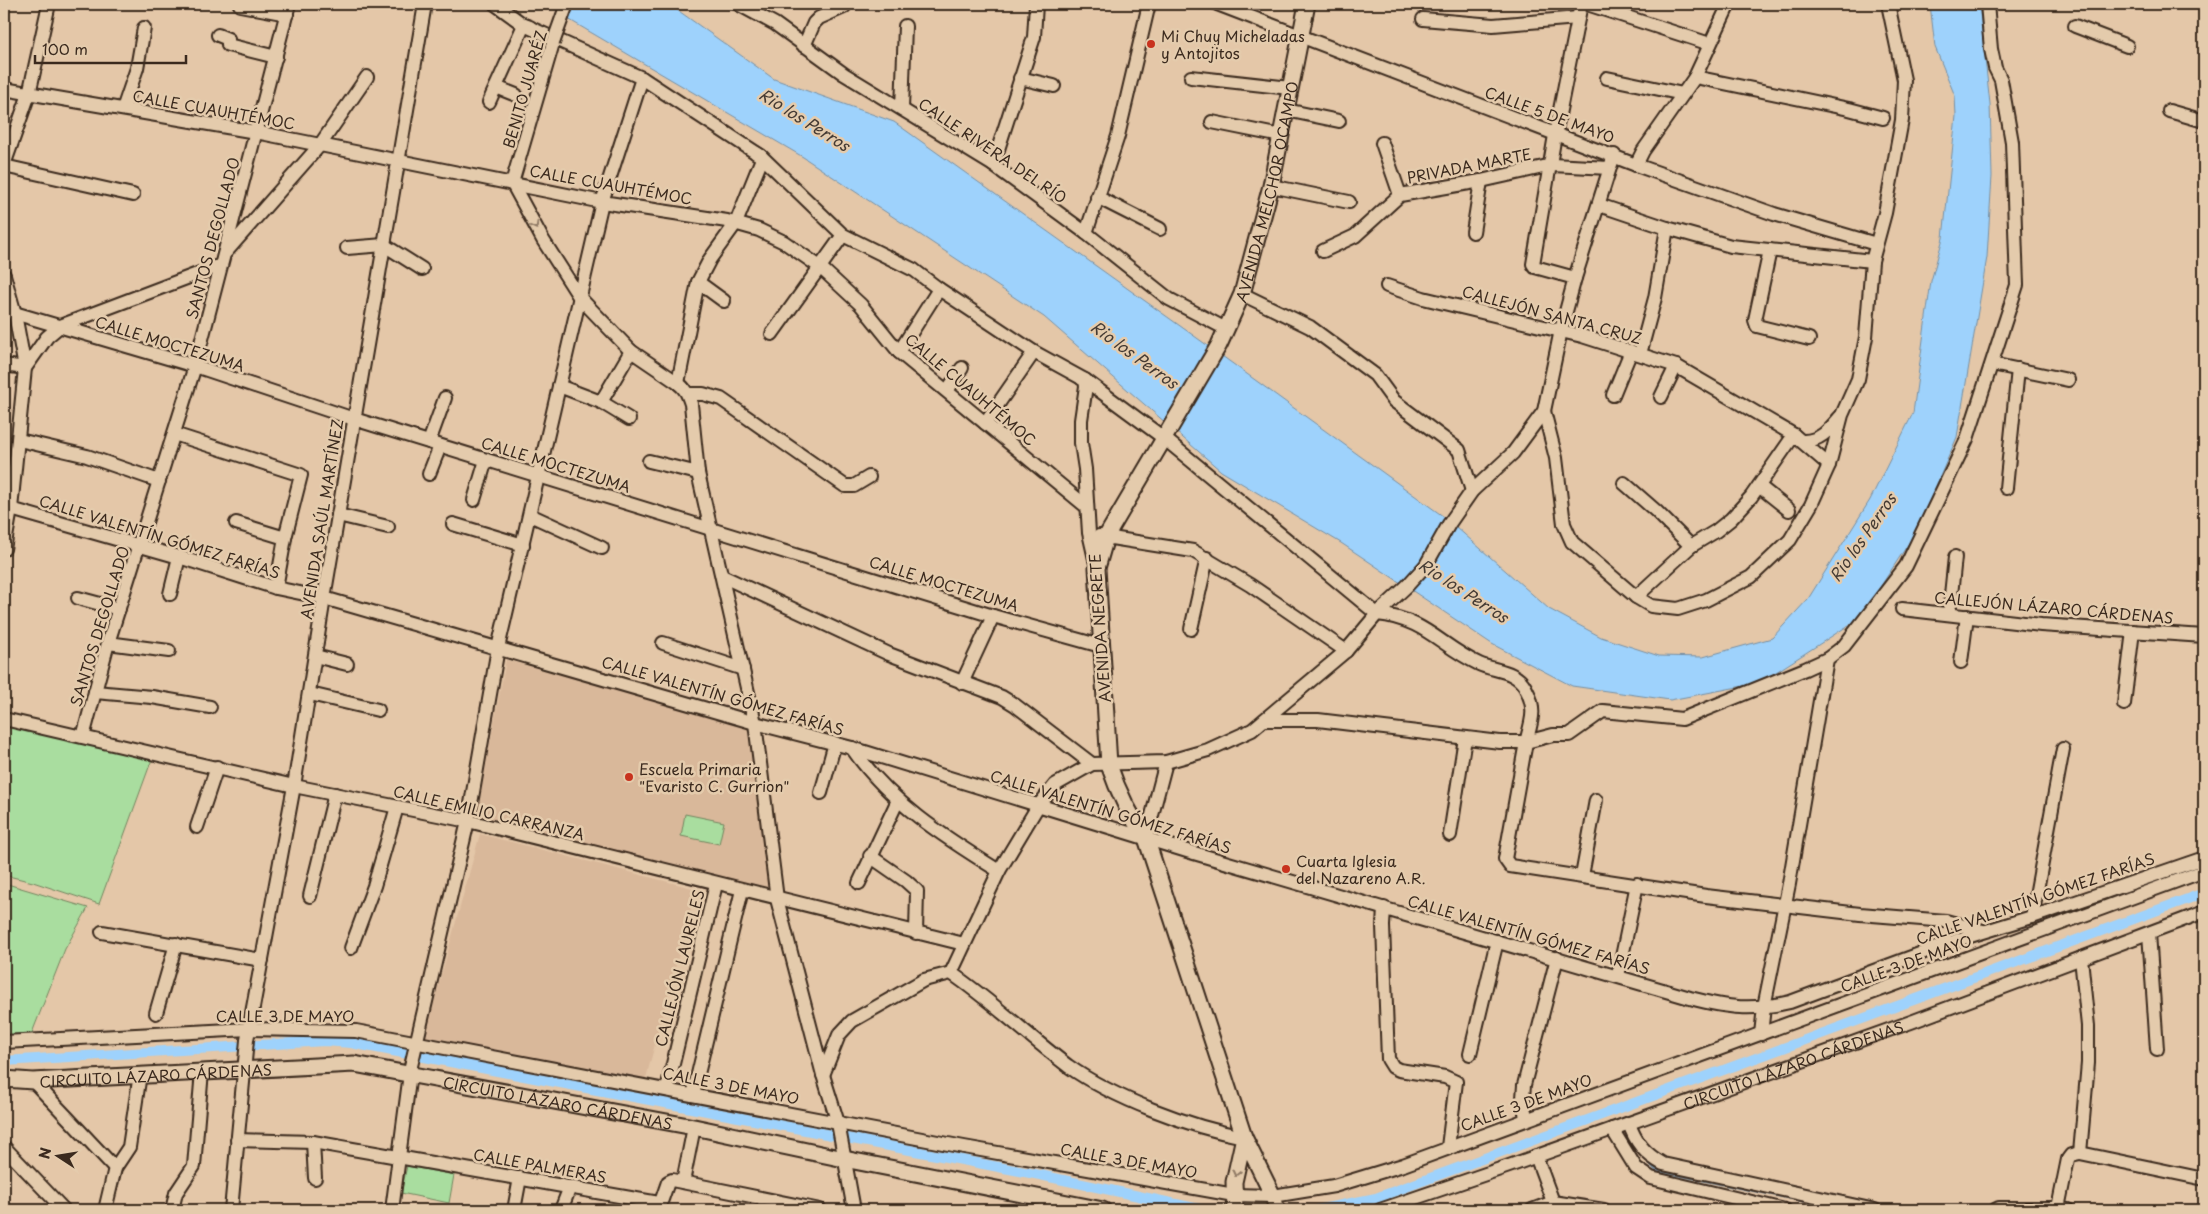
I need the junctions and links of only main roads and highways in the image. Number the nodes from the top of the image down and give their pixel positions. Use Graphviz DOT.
graph roads {
  1 [pos="1307,4"];
  2 [pos="1097,568"];
  3 [pos="4,1079"];
  4 [pos="1244,1136"];
  5 [pos="1275,1203"];
  6 [pos="1084,1208"];
  7 [pos="1104,1210"];
  8 [pos="1234,1210"];
  1 -- 2 [label="main road, AVENIDA MELCHOR OCAMPO"];
  2 -- 4 [label="main road, AVENIDA NEGRETE"];
  3 -- 6 [label="main road, CIRCUITO LÁZARO CÁRDENAS"];
  4 -- 5 [label="main road, AVENIDA NEGRETE"];
  4 -- 8 [label="main road, one-way"];
  6 -- 7 [label="main road, CIRCUITO LÁZARO CÁRDENAS"];
}
